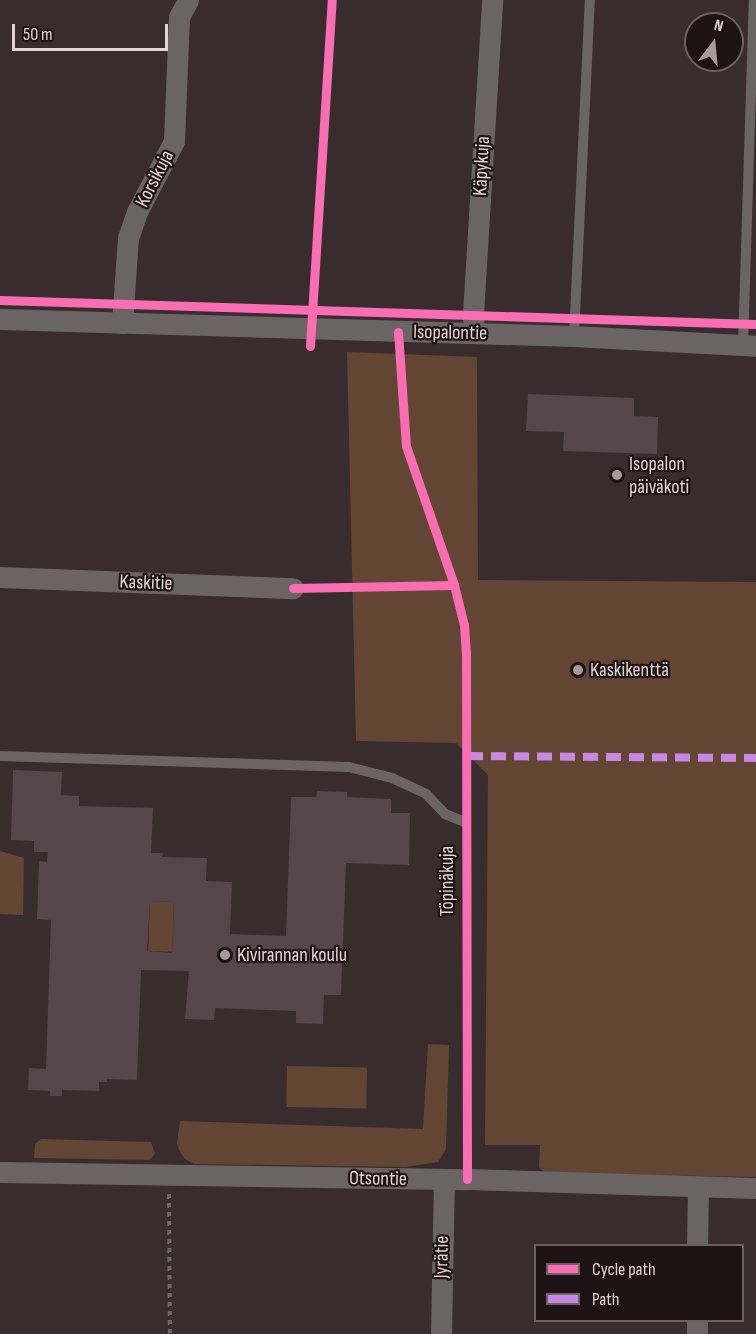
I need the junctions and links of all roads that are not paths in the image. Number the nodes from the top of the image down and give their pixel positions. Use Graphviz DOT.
graph roads {
  1 [pos="188,0"];
  2 [pos="492,0"];
  3 [pos="590,0"];
  4 [pos="754,0"];
  5 [pos="0,318"];
  6 [pos="122,322"];
  7 [pos="474,333"];
  8 [pos="574,336"];
  9 [pos="749,346"];
  10 [pos="0,577"];
  11 [pos="293,588"];
  12 [pos="0,756"];
  13 [pos="465,822"];
  14 [pos="0,1173"];
  15 [pos="444,1180"];
  16 [pos="698,1187"];
  17 [pos="756,1188"];
  18 [pos="698,1244"];
  19 [pos="441,1334"];
  1 -- 6 [label="street, Korsikuja"];
  2 -- 7 [label="street, Käpykuja"];
  3 -- 8 [label="lane"];
  4 -- 9 [label="lane"];
  5 -- 6 [label="street, Isopalontie"];
  6 -- 7 [label="street, Isopalontie"];
  7 -- 8 [label="street, Isopalontie"];
  8 -- 9 [label="street, Isopalontie"];
  10 -- 11 [label="street, Kaskitie"];
  12 -- 13 [label="lane"];
  14 -- 15 [label="street, Otsontie"];
  15 -- 16 [label="street, Otsontie"];
  15 -- 19 [label="street, Jyrätie"];
  16 -- 17 [label="street, Otsontie"];
  16 -- 18 [label="street"];
}
